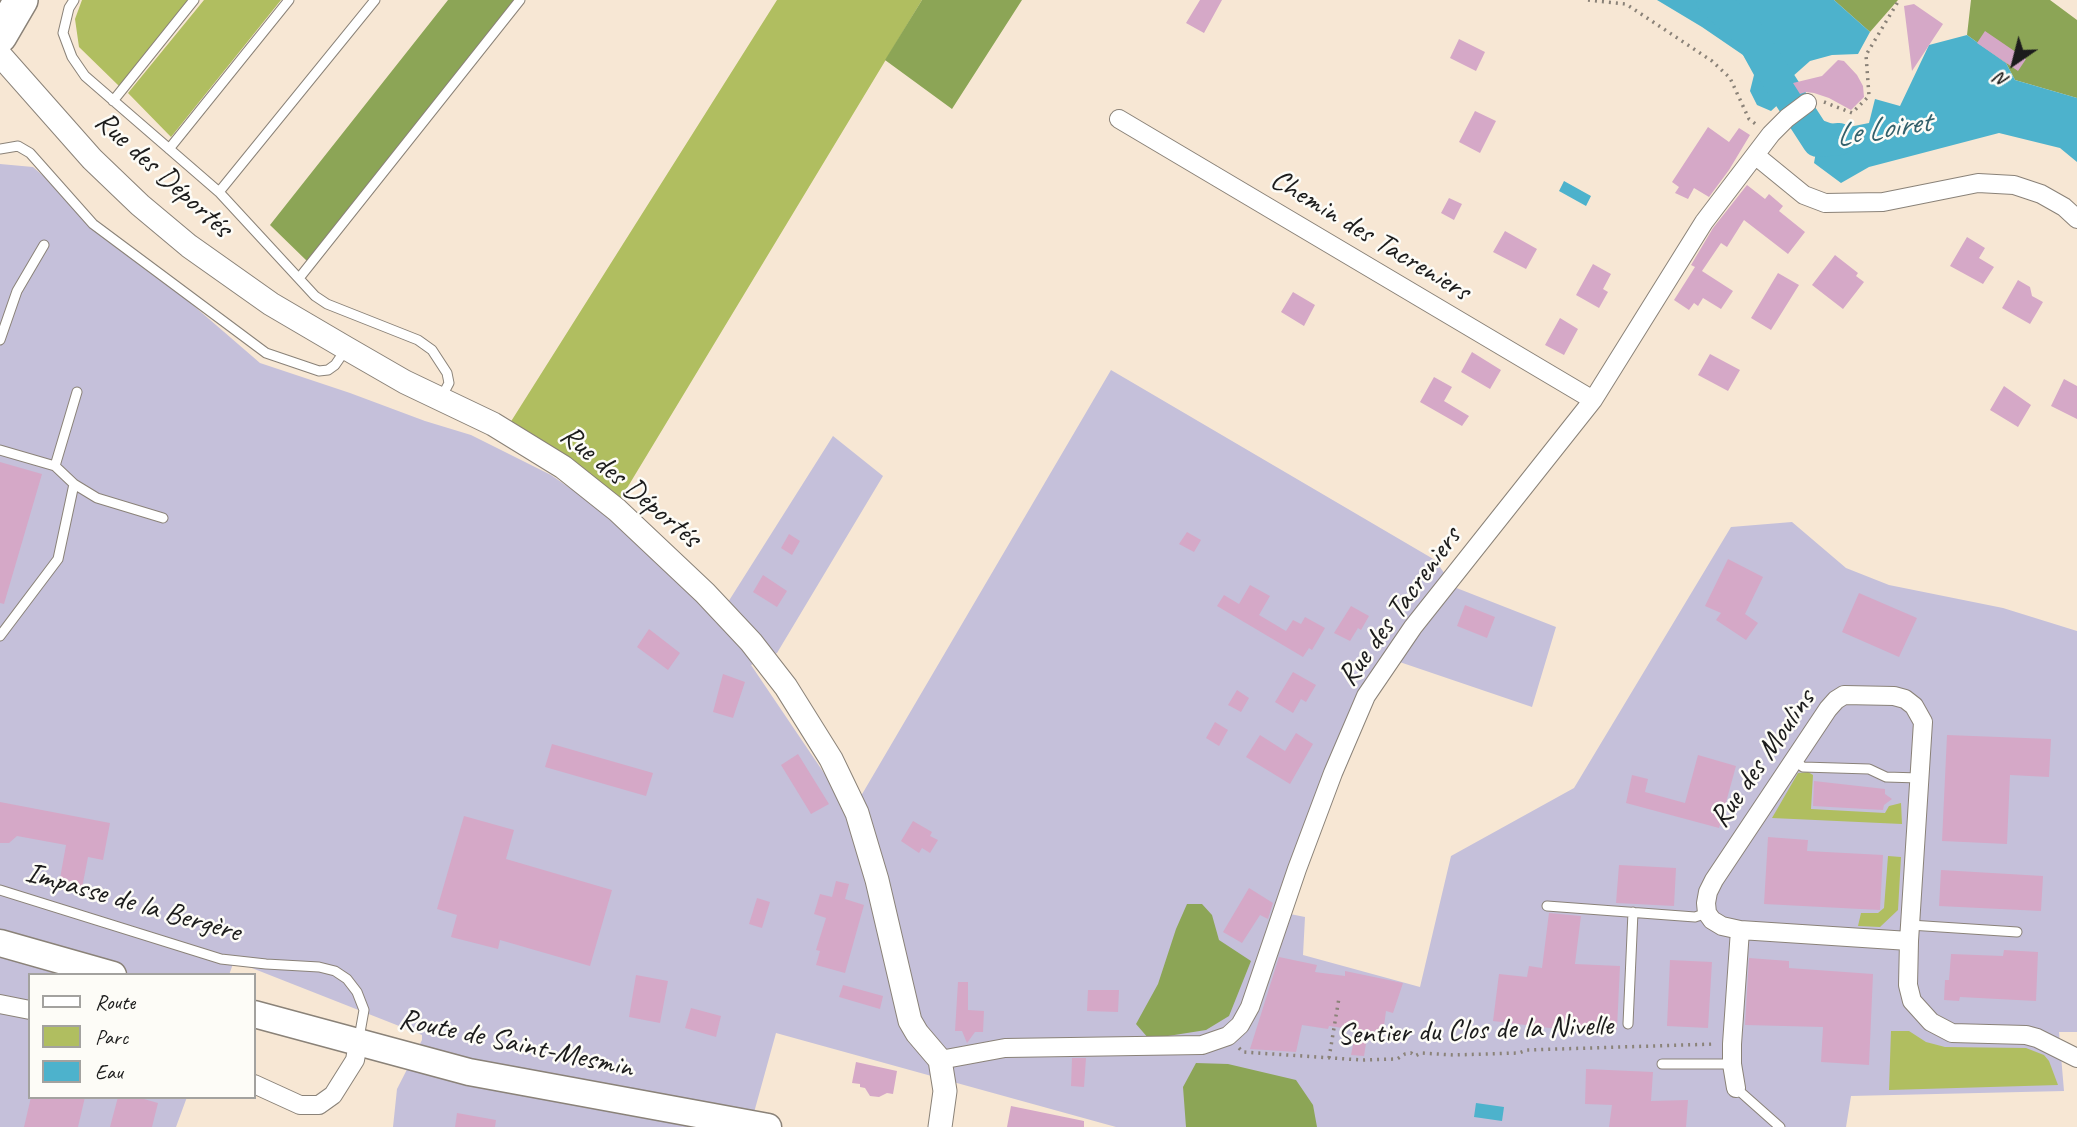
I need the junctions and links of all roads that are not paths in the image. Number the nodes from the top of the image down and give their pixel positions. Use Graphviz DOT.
graph roads {
  1 [pos="21,0"];
  2 [pos="74,0"];
  3 [pos="194,0"];
  4 [pos="289,0"];
  5 [pos="375,0"];
  6 [pos="520,0"];
  7 [pos="0,36"];
  8 [pos="0,55"];
  9 [pos="113,101"];
  10 [pos="1807,103"];
  11 [pos="1119,119"];
  12 [pos="0,149"];
  13 [pos="169,149"];
  14 [pos="1755,155"];
  15 [pos="219,192"];
  16 [pos="2077,219"];
  17 [pos="44,245"];
  18 [pos="300,278"];
  19 [pos="0,340"];
  20 [pos="346,348"];
  21 [pos="77,392"];
  22 [pos="441,398"];
  23 [pos="1593,400"];
  24 [pos="0,450"];
  25 [pos="55,466"];
  26 [pos="74,484"];
  27 [pos="163,518"];
  28 [pos="0,636"];
  29 [pos="1794,761"];
  30 [pos="1919,778"];
  31 [pos="0,890"];
  32 [pos="1547,906"];
  33 [pos="1633,912"];
  34 [pos="1707,913"];
  35 [pos="1740,930"];
  36 [pos="2017,932"];
  37 [pos="1910,933"];
  38 [pos="0,943"];
  39 [pos="106,973"];
  40 [pos="0,1004"];
  41 [pos="28,1010"];
  42 [pos="256,1015"];
  43 [pos="1628,1024"];
  44 [pos="358,1043"];
  45 [pos="2077,1058"];
  46 [pos="940,1060"];
  47 [pos="1661,1064"];
  48 [pos="1732,1064"];
  49 [pos="256,1085"];
  50 [pos="1736,1088"];
  51 [pos="768,1127"];
  52 [pos="940,1127"];
  53 [pos="1780,1127"];
  1 -- 7 [label="highway"];
  2 -- 9 [label="lane"];
  3 -- 9 [label="lane"];
  4 -- 13 [label="lane"];
  5 -- 15 [label="lane"];
  6 -- 18 [label="lane"];
  8 -- 20 [label="street, Rue des Déportés"];
  9 -- 13 [label="lane"];
  10 -- 14 [label="street, Rue des Tacreniers"];
  11 -- 23 [label="street, Chemin des Tacreniers"];
  12 -- 20 [label="lane"];
  13 -- 15 [label="lane"];
  14 -- 16 [label="street"];
  14 -- 23 [label="street, Rue des Tacreniers"];
  15 -- 18 [label="lane"];
  17 -- 19 [label="lane"];
  18 -- 22 [label="lane"];
  20 -- 22 [label="street, Rue des Déportés"];
  21 -- 25 [label="lane"];
  22 -- 46 [label="street, Rue des Déportés"];
  23 -- 46 [label="street, Rue des Tacreniers"];
  24 -- 25 [label="lane"];
  25 -- 26 [label="lane"];
  26 -- 27 [label="lane"];
  26 -- 28 [label="lane"];
  29 -- 30 [label="lane"];
  29 -- 30 [label="street, Rue des Moulins"];
  29 -- 34 [label="street, Rue des Moulins"];
  30 -- 37 [label="street, Rue des Moulins"];
  31 -- 44 [label="lane, Impasse de la Bergère"];
  32 -- 33 [label="lane"];
  33 -- 34 [label="lane"];
  33 -- 43 [label="lane"];
  34 -- 35 [label="street"];
  35 -- 37 [label="street"];
  35 -- 48 [label="street"];
  36 -- 37 [label="lane"];
  37 -- 45 [label="street, Rue des Moulins"];
  38 -- 39 [label="main road"];
  40 -- 41 [label="street"];
  42 -- 44 [label="main road, Route de Saint-Mesmin"];
  44 -- 49 [label="street"];
  44 -- 51 [label="main road, Route de Saint-Mesmin"];
  46 -- 52 [label="street"];
  47 -- 48 [label="lane"];
  48 -- 50 [label="street"];
  50 -- 53 [label="lane"];
}
